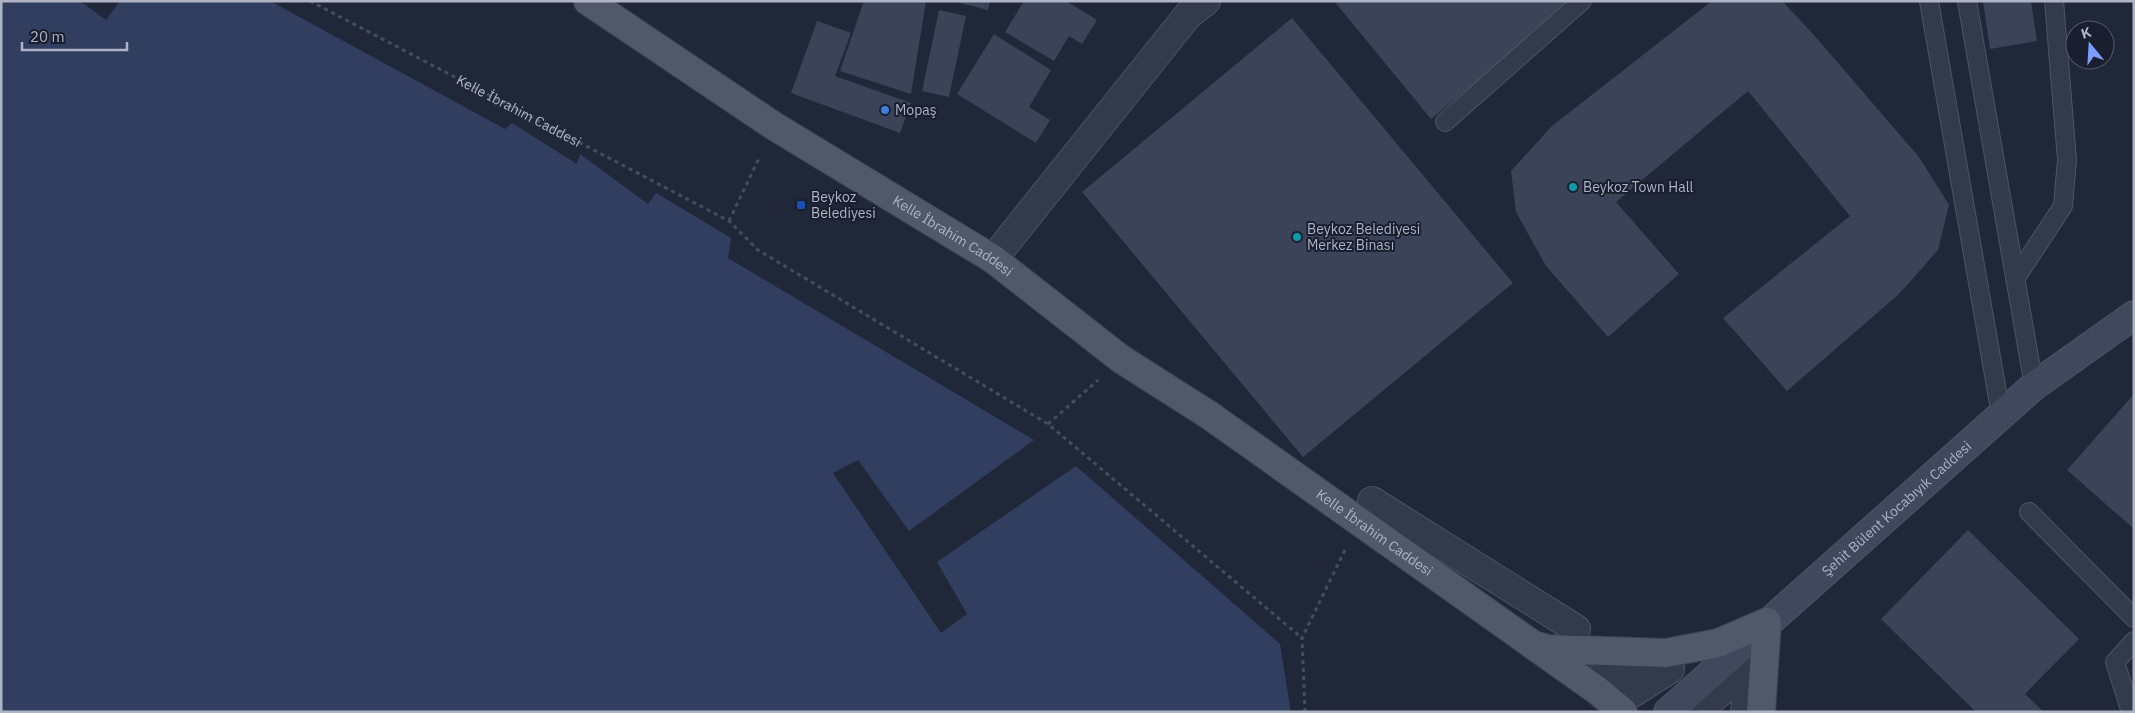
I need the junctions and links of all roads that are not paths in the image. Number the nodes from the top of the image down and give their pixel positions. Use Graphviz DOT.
graph roads {
  1 [pos="588,1"];
  2 [pos="1206,1"];
  3 [pos="1582,1"];
  4 [pos="1930,1"];
  5 [pos="1967,1"];
  6 [pos="2054,1"];
  7 [pos="1445,122"];
  8 [pos="993,259"];
  9 [pos="2015,279"];
  10 [pos="2134,315"];
  11 [pos="2034,386"];
  12 [pos="2001,415"];
  13 [pos="1366,511"];
  14 [pos="2029,512"];
  15 [pos="2134,618"];
  16 [pos="1766,622"];
  17 [pos="1576,629"];
  18 [pos="2134,641"];
  19 [pos="1536,646"];
  20 [pos="1622,712"];
  21 [pos="1668,712"];
  22 [pos="1696,712"];
  23 [pos="1745,712"];
  24 [pos="1761,712"];
  25 [pos="2130,712"];
  1 -- 8 [label="main road, Kelle İbrahim Caddesi"];
  2 -- 8 [label="street"];
  3 -- 7 [label="lane"];
  4 -- 12 [label="lane"];
  5 -- 9 [label="lane"];
  6 -- 9 [label="lane"];
  8 -- 13 [label="main road, Kelle İbrahim Caddesi"];
  9 -- 11 [label="lane"];
  10 -- 11 [label="street, Şehit Bülent Kocabıyık Caddesi"];
  11 -- 12 [label="street, Şehit Bülent Kocabıyık Caddesi"];
  12 -- 16 [label="street, Şehit Bülent Kocabıyık Caddesi"];
  13 -- 17 [label="street, Kelle İbrahim Caddesi"];
  13 -- 19 [label="main road, Kelle İbrahim Caddesi"];
  14 -- 15 [label="lane"];
  16 -- 19 [label="main road"];
  16 -- 21 [label="street, Şehit Bülent Kocabıyık Caddesi"];
  16 -- 24 [label="main road"];
  18 -- 25 [label="lane"];
  19 -- 20 [label="main road, Kelle İbrahim Caddesi"];
  22 -- 23 [label="street"];
}
